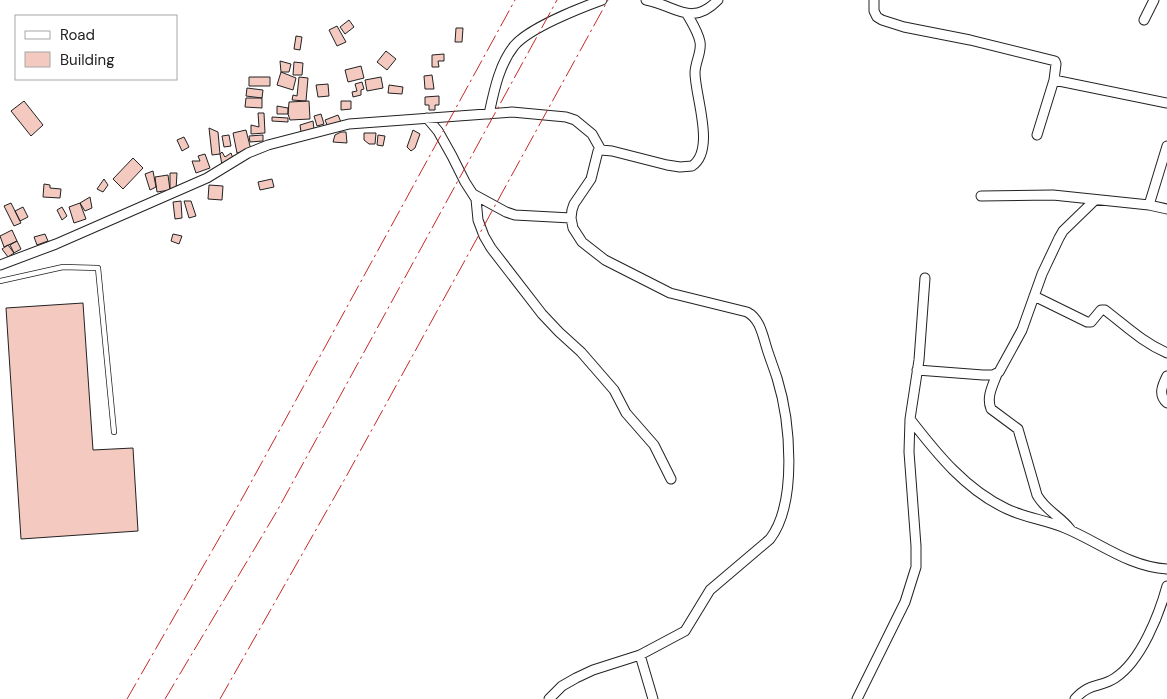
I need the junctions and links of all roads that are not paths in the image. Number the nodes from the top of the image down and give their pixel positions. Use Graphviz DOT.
graph roads {
  1 [pos="602,0"];
  2 [pos="646,0"];
  3 [pos="718,0"];
  4 [pos="874,0"];
  5 [pos="1154,0"];
  6 [pos="687,14"];
  7 [pos="1144,20"];
  8 [pos="1054,80"];
  9 [pos="1167,103"];
  10 [pos="489,114"];
  11 [pos="427,118"];
  12 [pos="1037,135"];
  13 [pos="1167,146"];
  14 [pos="601,150"];
  15 [pos="473,194"];
  16 [pos="981,196"];
  17 [pos="1095,200"];
  18 [pos="1149,206"];
  19 [pos="1167,209"];
  20 [pos="571,218"];
  21 [pos="0,265"];
  22 [pos="925,278"];
  23 [pos="0,281"];
  24 [pos="1034,296"];
  25 [pos="1167,354"];
  26 [pos="917,370"];
  27 [pos="997,374"];
  28 [pos="1167,376"];
  29 [pos="1167,403"];
  30 [pos="910,419"];
  31 [pos="114,432"];
  32 [pos="671,479"];
  33 [pos="1072,531"];
  34 [pos="1167,569"];
  35 [pos="1167,586"];
  36 [pos="640,655"];
  37 [pos="549,699"];
  38 [pos="653,699"];
  39 [pos="857,699"];
  40 [pos="1075,699"];
  1 -- 10 [label="street"];
  2 -- 6 [label="street"];
  3 -- 6 [label="street"];
  4 -- 8 [label="street"];
  5 -- 7 [label="street"];
  6 -- 14 [label="street"];
  8 -- 9 [label="street"];
  8 -- 12 [label="street"];
  10 -- 11 [label="street"];
  10 -- 14 [label="street"];
  11 -- 15 [label="street"];
  11 -- 21 [label="street"];
  13 -- 18 [label="street"];
  14 -- 20 [label="street"];
  15 -- 20 [label="street"];
  15 -- 32 [label="street"];
  16 -- 17 [label="street"];
  17 -- 18 [label="street"];
  17 -- 24 [label="street"];
  18 -- 19 [label="street"];
  20 -- 36 [label="street"];
  22 -- 26 [label="street"];
  23 -- 31 [label="lane"];
  24 -- 25 [label="street"];
  24 -- 27 [label="street"];
  26 -- 27 [label="street"];
  26 -- 30 [label="street"];
  27 -- 33 [label="street"];
  28 -- 29 [label="street"];
  30 -- 33 [label="street"];
  30 -- 39 [label="street"];
  33 -- 34 [label="street"];
  35 -- 40 [label="street"];
  36 -- 37 [label="street"];
  36 -- 38 [label="street"];
}
